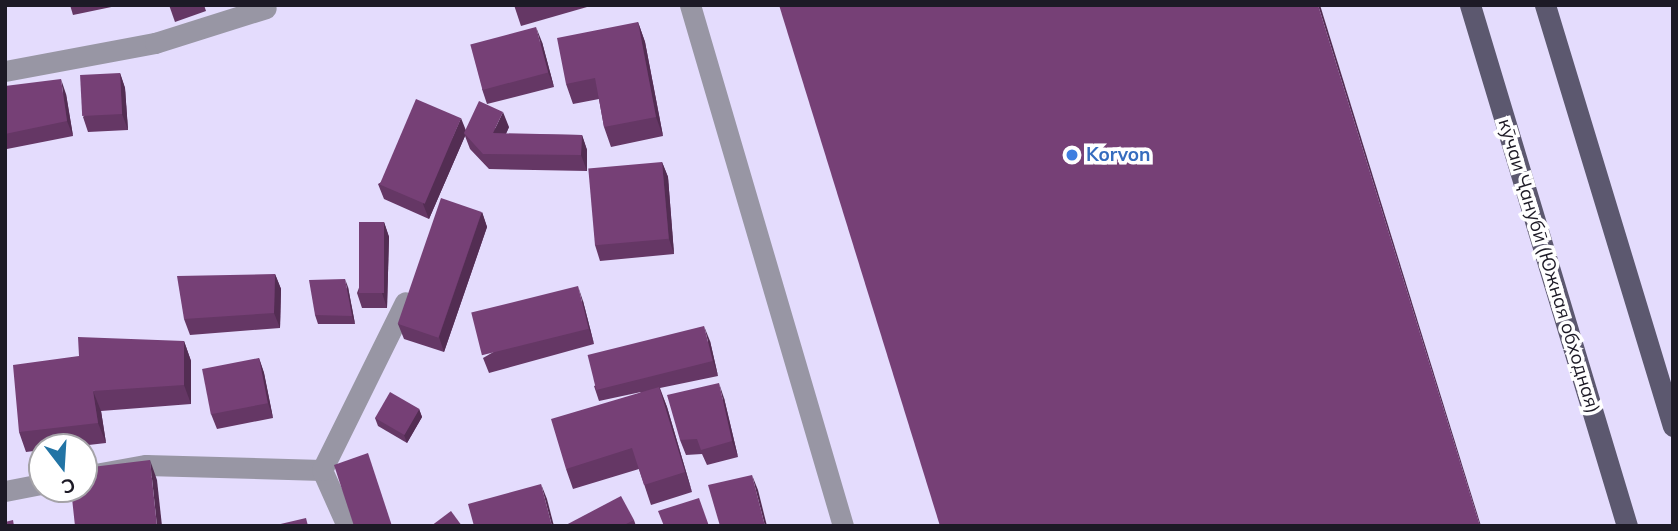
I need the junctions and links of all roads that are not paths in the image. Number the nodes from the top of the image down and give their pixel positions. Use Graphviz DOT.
graph roads {
  1 [pos="690,5"];
  2 [pos="1470,5"];
  3 [pos="1545,5"];
  4 [pos="266,8"];
  5 [pos="5,71"];
  6 [pos="405,302"];
  7 [pos="1673,426"];
  8 [pos="322,470"];
  9 [pos="98,474"];
  10 [pos="28,487"];
  11 [pos="5,491"];
  12 [pos="347,526"];
  13 [pos="843,526"];
  14 [pos="1627,526"];
  1 -- 13 [label="street"];
  2 -- 14 [label="main road, кӯчаи Ҷанубӣ (Южная обходная)"];
  3 -- 7 [label="main road"];
  4 -- 5 [label="street"];
  6 -- 8 [label="street"];
  8 -- 9 [label="street"];
  8 -- 12 [label="street"];
  10 -- 11 [label="street"];
}
